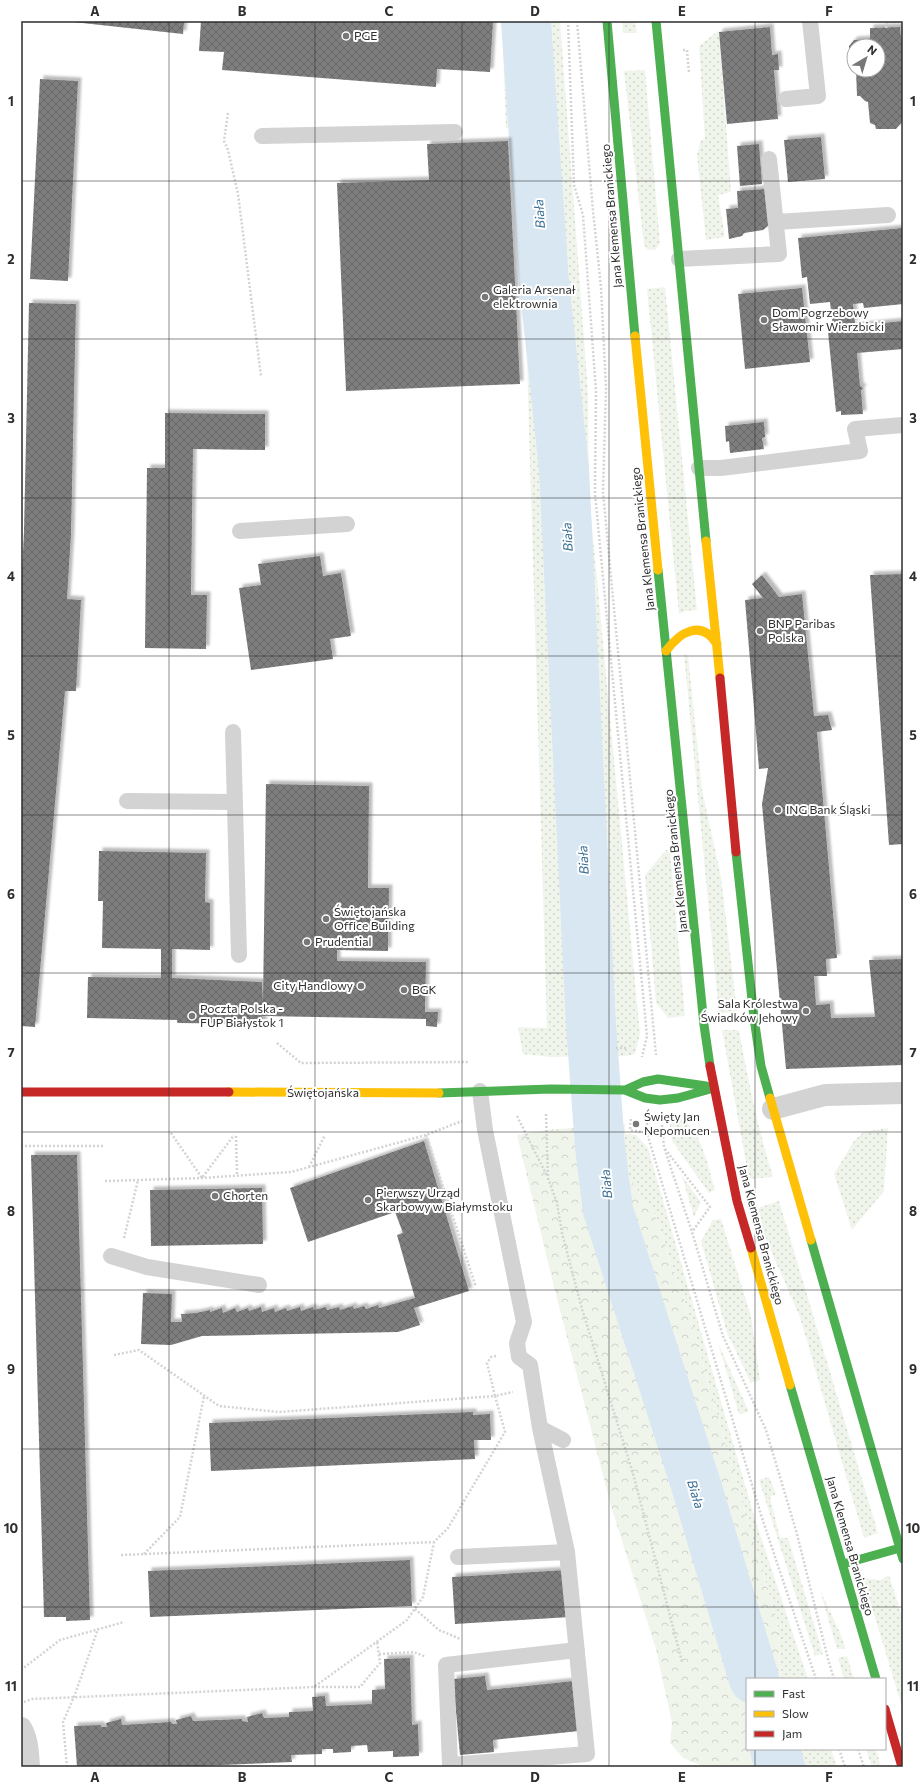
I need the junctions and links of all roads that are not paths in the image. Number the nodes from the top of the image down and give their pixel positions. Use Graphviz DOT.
graph roads {
  1 [pos="607,21"];
  2 [pos="656,21"];
  3 [pos="810,21"];
  4 [pos="786,99"];
  5 [pos="455,132"];
  6 [pos="262,136"];
  7 [pos="769,159"];
  8 [pos="888,215"];
  9 [pos="776,222"];
  10 [pos="679,259"];
  11 [pos="903,425"];
  12 [pos="699,468"];
  13 [pos="348,524"];
  14 [pos="240,531"];
  15 [pos="717,644"];
  16 [pos="666,651"];
  17 [pos="233,732"];
  18 [pos="127,801"];
  19 [pos="234,802"];
  20 [pos="239,955"];
  21 [pos="714,1088"];
  22 [pos="626,1090"];
  23 [pos="480,1091"];
  24 [pos="21,1092"];
  25 [pos="903,1093"];
  26 [pos="773,1109"];
  27 [pos="115,1257"];
  28 [pos="259,1285"];
  29 [pos="540,1428"];
  30 [pos="563,1440"];
  31 [pos="900,1548"];
  32 [pos="567,1552"];
  33 [pos="458,1557"];
  34 [pos="903,1559"];
  35 [pos="843,1564"];
  36 [pos="577,1650"];
  37 [pos="876,1678"];
  38 [pos="886,1712"];
  39 [pos="21,1728"];
  40 [pos="29,1767"];
  41 [pos="902,1767"];
  1 -- 16 [label="main road, Jana Klemensa Branickiego"];
  2 -- 10 [label="main road"];
  3 -- 4 [label="lane"];
  5 -- 6 [label="lane"];
  7 -- 9 [label="lane"];
  8 -- 9 [label="lane"];
  9 -- 10 [label="lane"];
  10 -- 12 [label="main road"];
  11 -- 12 [label="lane"];
  12 -- 15 [label="main road"];
  13 -- 14 [label="lane"];
  15 -- 16 [label="main road"];
  15 -- 26 [label="main road"];
  16 -- 21 [label="main road, Jana Klemensa Branickiego"];
  17 -- 19 [label="lane"];
  18 -- 19 [label="lane"];
  19 -- 20 [label="lane"];
  21 -- 22 [label="main road, Świętojańska"];
  21 -- 22 [label="main road, Świętojańska"];
  21 -- 35 [label="main road, Jana Klemensa Branickiego"];
  22 -- 23 [label="main road, Świętojańska"];
  23 -- 24 [label="main road, Świętojańska"];
  23 -- 29 [label="lane"];
  25 -- 26 [label="street"];
  26 -- 31 [label="main road"];
  27 -- 28 [label="lane"];
  29 -- 30 [label="lane"];
  29 -- 32 [label="lane"];
  31 -- 34 [label="main road"];
  31 -- 35 [label="main road"];
  32 -- 33 [label="lane"];
  32 -- 36 [label="lane"];
  35 -- 37 [label="main road, Jana Klemensa Branickiego"];
  36 -- 36 [label="lane"];
  38 -- 41 [label="main road"];
  39 -- 40 [label="street"];
}
